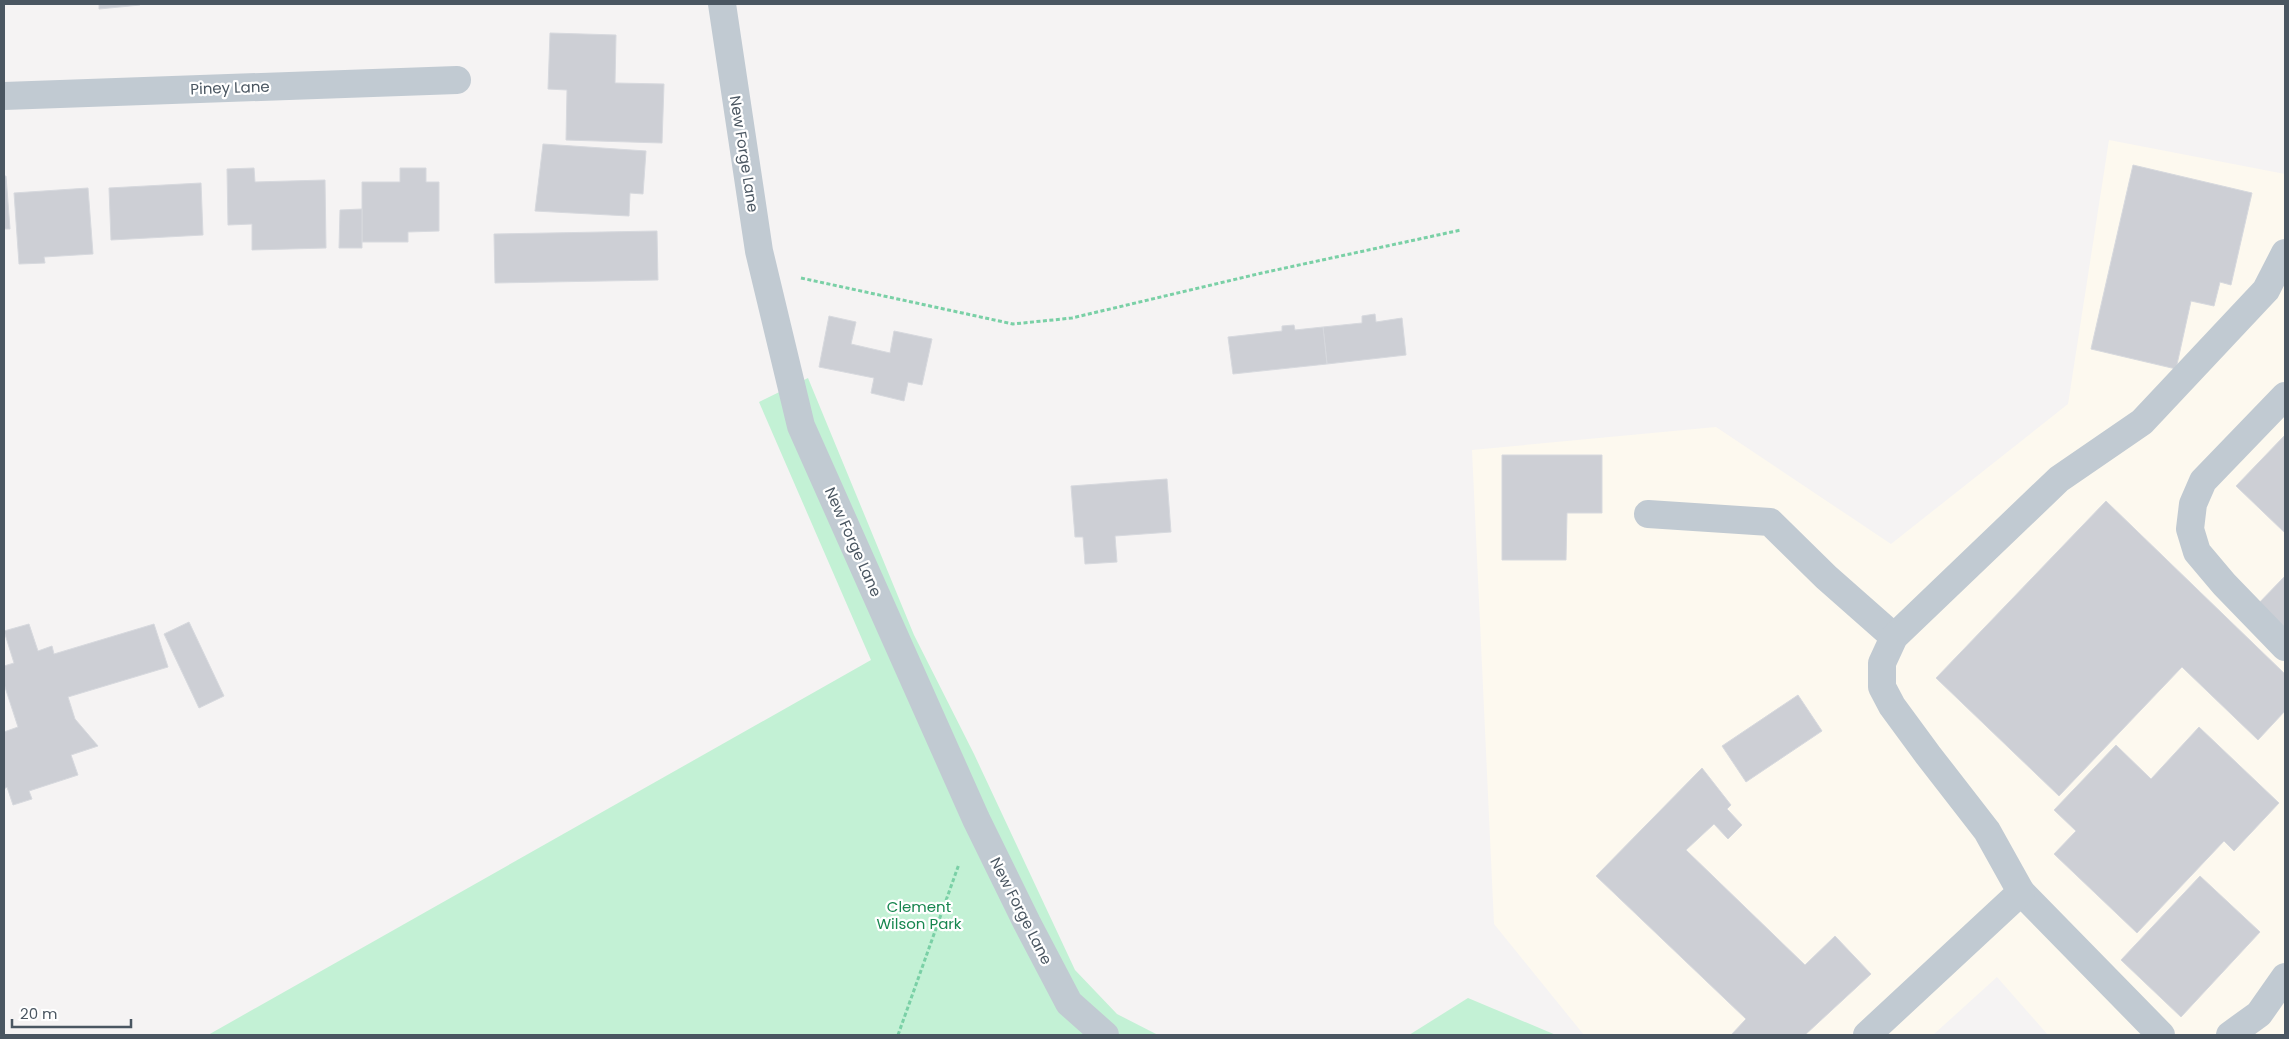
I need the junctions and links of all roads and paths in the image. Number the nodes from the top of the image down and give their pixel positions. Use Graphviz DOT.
graph roads {
  1 [pos="722,4"];
  2 [pos="457,80"];
  3 [pos="4,96"];
  4 [pos="1460,230"];
  5 [pos="2285,253"];
  6 [pos="764,270"];
  7 [pos="2285,396"];
  8 [pos="1648,514"];
  9 [pos="1894,637"];
  10 [pos="2285,647"];
  11 [pos="976,819"];
  12 [pos="2021,892"];
  13 [pos="2285,977"];
  14 [pos="898,1035"];
  15 [pos="1105,1035"];
  16 [pos="1867,1035"];
  17 [pos="2162,1035"];
  18 [pos="2230,1035"];
  1 -- 6 [label="street, New Forge Lane"];
  2 -- 3 [label="street, Piney Lane"];
  4 -- 6 [label="path"];
  5 -- 9 [label="street"];
  6 -- 11 [label="street, New Forge Lane"];
  7 -- 10 [label="street"];
  8 -- 9 [label="street"];
  9 -- 12 [label="street"];
  11 -- 14 [label="path"];
  11 -- 15 [label="street, New Forge Lane"];
  12 -- 16 [label="street"];
  12 -- 17 [label="street"];
  13 -- 18 [label="street"];
}
